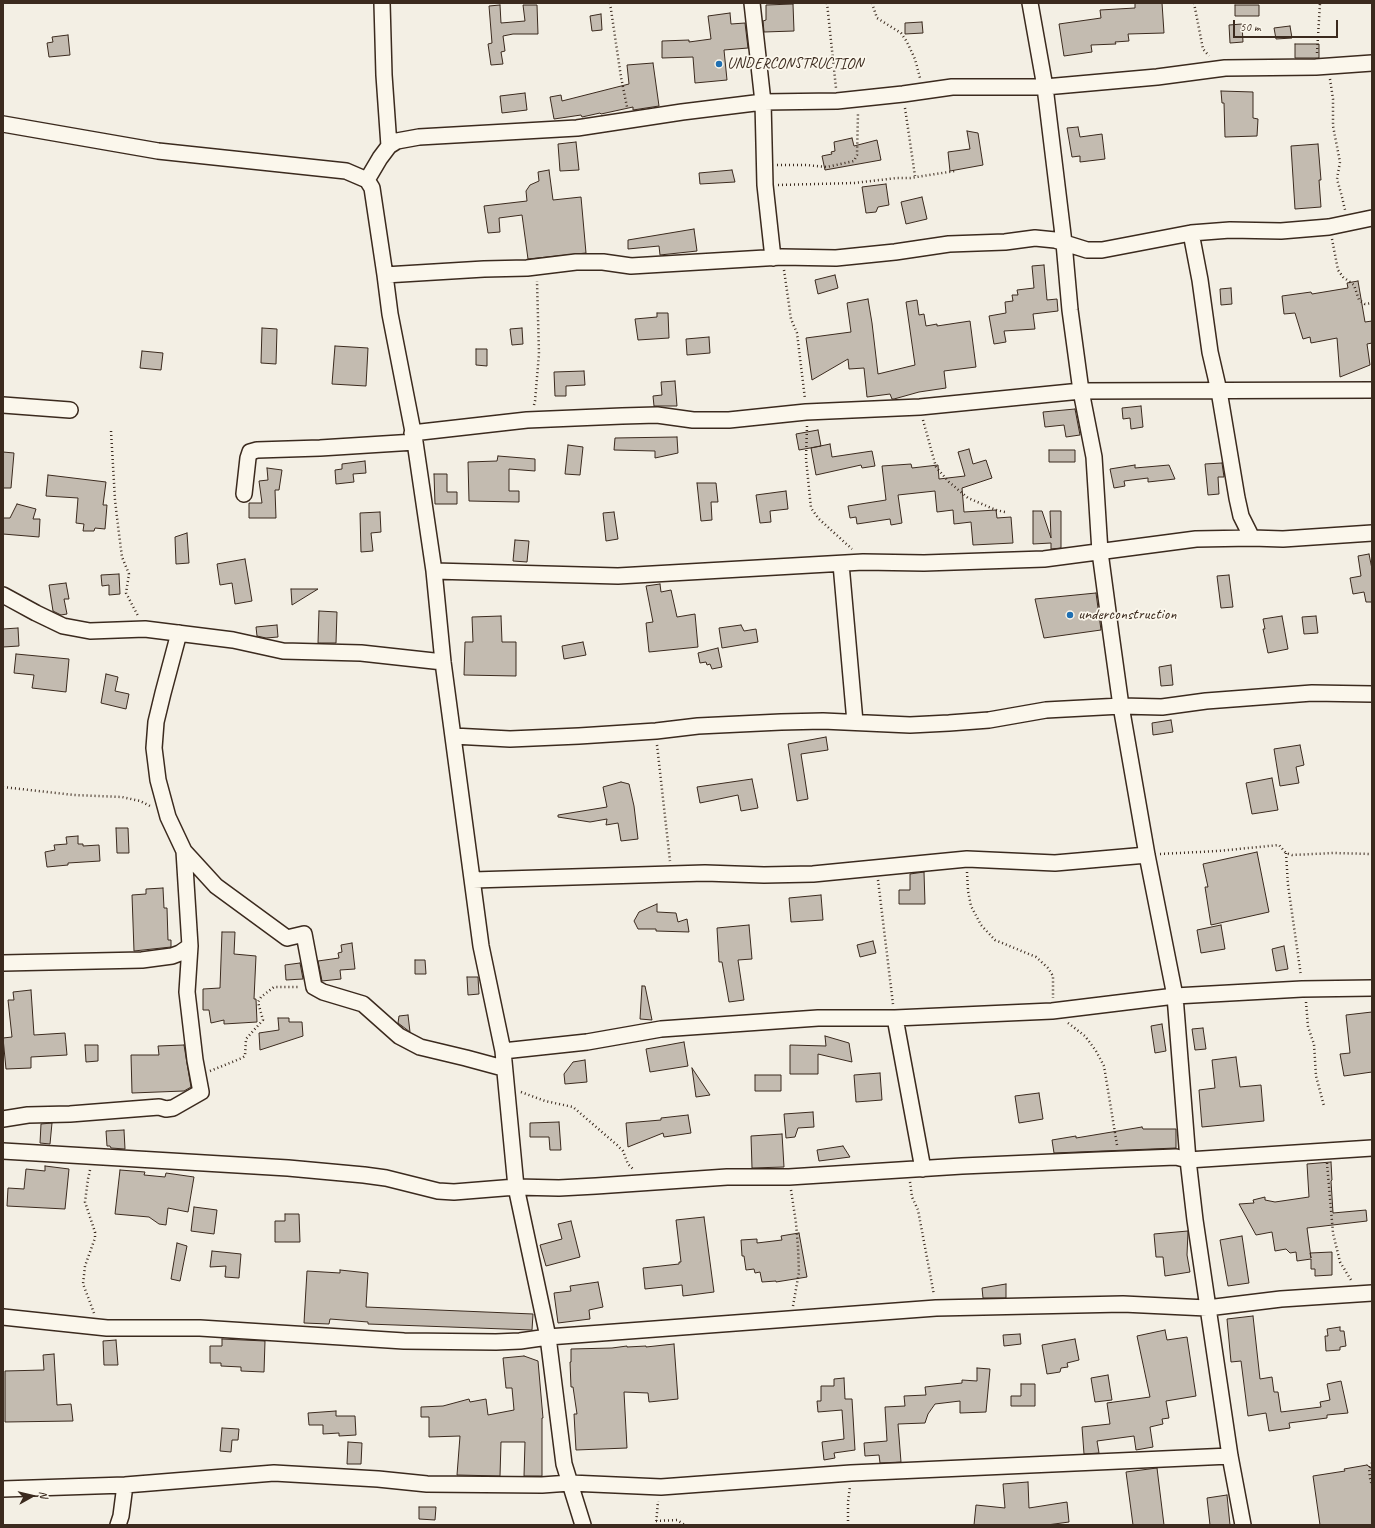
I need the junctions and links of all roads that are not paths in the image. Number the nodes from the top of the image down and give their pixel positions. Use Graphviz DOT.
graph roads {
  1 [pos="382,3"];
  2 [pos="1030,3"];
  3 [pos="752,4"];
  4 [pos="1372,63"];
  5 [pos="1045,87"];
  6 [pos="763,102"];
  7 [pos="3,124"];
  8 [pos="390,146"];
  9 [pos="367,180"];
  10 [pos="1372,218"];
  11 [pos="1191,233"];
  12 [pos="1064,243"];
  13 [pos="778,258"];
  14 [pos="385,275"];
  15 [pos="1372,390"];
  16 [pos="1081,391"];
  17 [pos="1219,391"];
  18 [pos="3,405"];
  19 [pos="70,410"];
  20 [pos="413,438"];
  21 [pos="244,494"];
  22 [pos="1372,533"];
  23 [pos="1252,538"];
  24 [pos="1100,552"];
  25 [pos="841,564"];
  26 [pos="434,571"];
  27 [pos="3,595"];
  28 [pos="179,633"];
  29 [pos="443,662"];
  30 [pos="1372,694"];
  31 [pos="1122,706"];
  32 [pos="855,722"];
  33 [pos="453,736"];
  34 [pos="184,851"];
  35 [pos="1147,855"];
  36 [pos="473,880"];
  37 [pos="190,946"];
  38 [pos="3,963"];
  39 [pos="1372,988"];
  40 [pos="1175,996"];
  41 [pos="895,1018"];
  42 [pos="503,1050"];
  43 [pos="503,1068"];
  44 [pos="3,1120"];
  45 [pos="1372,1148"];
  46 [pos="3,1151"];
  47 [pos="1188,1160"];
  48 [pos="917,1169"];
  49 [pos="516,1187"];
  50 [pos="1367,1293"];
  51 [pos="1207,1308"];
  52 [pos="3,1317"];
  53 [pos="548,1337"];
  54 [pos="1230,1456"];
  55 [pos="570,1484"];
  56 [pos="125,1485"];
  57 [pos="3,1489"];
  58 [pos="118,1525"];
  59 [pos="583,1525"];
  60 [pos="1243,1525"];
  1 -- 8 [label="street"];
  2 -- 5 [label="street"];
  3 -- 6 [label="street"];
  4 -- 5 [label="street"];
  5 -- 6 [label="street"];
  5 -- 12 [label="street"];
  6 -- 8 [label="street"];
  6 -- 13 [label="street"];
  7 -- 9 [label="street"];
  8 -- 9 [label="street"];
  9 -- 14 [label="street"];
  10 -- 11 [label="street"];
  11 -- 12 [label="street"];
  11 -- 17 [label="street"];
  12 -- 13 [label="street"];
  12 -- 16 [label="street"];
  13 -- 14 [label="street"];
  14 -- 20 [label="street"];
  15 -- 17 [label="street"];
  16 -- 17 [label="street"];
  16 -- 20 [label="street"];
  16 -- 24 [label="street"];
  17 -- 23 [label="street"];
  18 -- 19 [label="street"];
  20 -- 21 [label="street"];
  20 -- 26 [label="street"];
  22 -- 23 [label="street"];
  23 -- 24 [label="street"];
  24 -- 25 [label="street"];
  24 -- 31 [label="street"];
  25 -- 26 [label="street"];
  25 -- 32 [label="street"];
  26 -- 29 [label="street"];
  27 -- 28 [label="street"];
  28 -- 29 [label="street"];
  28 -- 34 [label="street"];
  29 -- 33 [label="street"];
  30 -- 31 [label="street"];
  31 -- 32 [label="street"];
  31 -- 35 [label="street"];
  32 -- 33 [label="street"];
  33 -- 36 [label="street"];
  34 -- 37 [label="street"];
  34 -- 43 [label="street"];
  35 -- 36 [label="street"];
  35 -- 40 [label="street"];
  36 -- 42 [label="street"];
  37 -- 38 [label="street"];
  37 -- 44 [label="street"];
  39 -- 40 [label="street"];
  40 -- 41 [label="street"];
  40 -- 47 [label="street"];
  41 -- 42 [label="street"];
  41 -- 48 [label="street"];
  42 -- 43 [label="street"];
  43 -- 49 [label="street"];
  45 -- 47 [label="street"];
  46 -- 49 [label="street"];
  47 -- 48 [label="street"];
  47 -- 51 [label="street"];
  48 -- 49 [label="street"];
  49 -- 53 [label="street"];
  50 -- 51 [label="street"];
  51 -- 53 [label="street"];
  51 -- 54 [label="street"];
  52 -- 53 [label="street"];
  53 -- 55 [label="street"];
  54 -- 55 [label="street"];
  54 -- 60 [label="street"];
  55 -- 56 [label="street"];
  55 -- 59 [label="street"];
  56 -- 57 [label="street"];
  56 -- 58 [label="street"];
}
